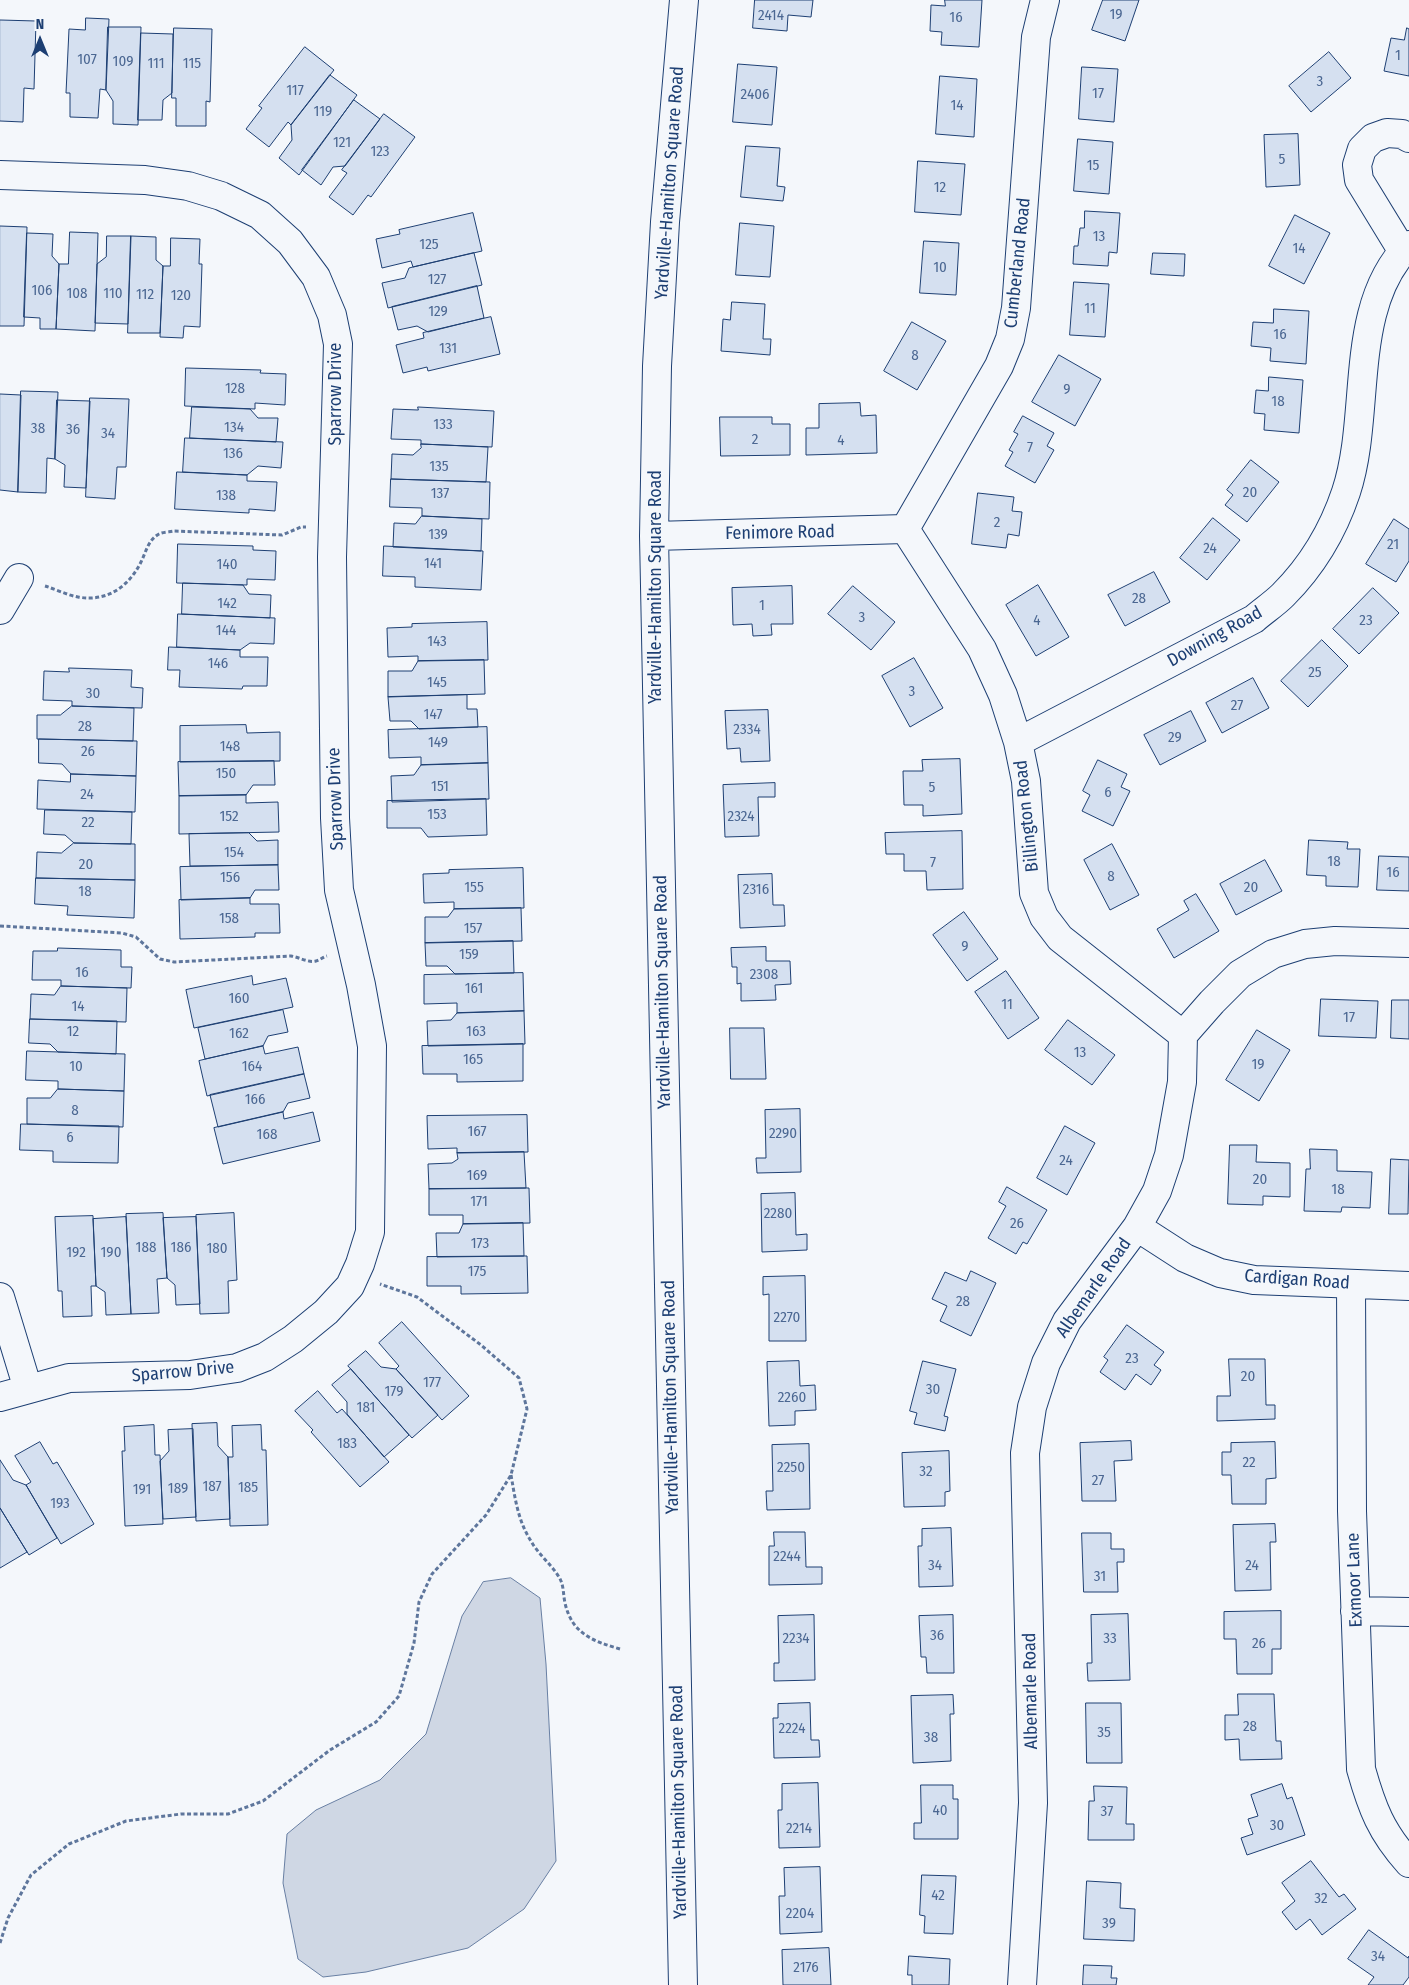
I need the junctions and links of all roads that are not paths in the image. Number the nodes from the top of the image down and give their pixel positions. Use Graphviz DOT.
graph roads {
  1 [pos="684,0"];
  2 [pos="1045,0"];
  3 [pos="1409,138"];
  4 [pos="0,175"];
  5 [pos="1406,248"];
  6 [pos="905,530"];
  7 [pos="654,536"];
  8 [pos="19,578"];
  9 [pos="0,610"];
  10 [pos="1018,742"];
  11 [pos="1409,943"];
  12 [pos="1183,1035"];
  13 [pos="1137,1227"];
  14 [pos="1351,1284"];
  15 [pos="1409,1286"];
  16 [pos="0,1297"];
  17 [pos="28,1389"];
  18 [pos="0,1397"];
  19 [pos="1355,1611"];
  20 [pos="1409,1612"];
  21 [pos="1409,1863"];
  22 [pos="683,1985"];
  23 [pos="1022,1985"];
  1 -- 7 [label="street, Yardville-Hamilton Square Road"];
  2 -- 6 [label="street, Cumberland Road"];
  3 -- 5 [label="street"];
  4 -- 17 [label="street, Sparrow Drive"];
  5 -- 10 [label="street, Downing Road"];
  6 -- 7 [label="street, Fenimore Road"];
  6 -- 10 [label="street, Billington Road"];
  7 -- 22 [label="street, Yardville-Hamilton Square Road"];
  8 -- 9 [label="street"];
  10 -- 12 [label="street, Billington Road"];
  11 -- 12 [label="street"];
  12 -- 13 [label="street, Albemarle Road"];
  13 -- 14 [label="street, Cardigan Road"];
  13 -- 23 [label="street, Albemarle Road"];
  14 -- 15 [label="street, Cardigan Road"];
  14 -- 19 [label="street, Exmoor Lane"];
  16 -- 17 [label="street"];
  17 -- 18 [label="street, Sparrow Drive"];
  19 -- 20 [label="street"];
  19 -- 21 [label="street, Exmoor Lane"];
}
